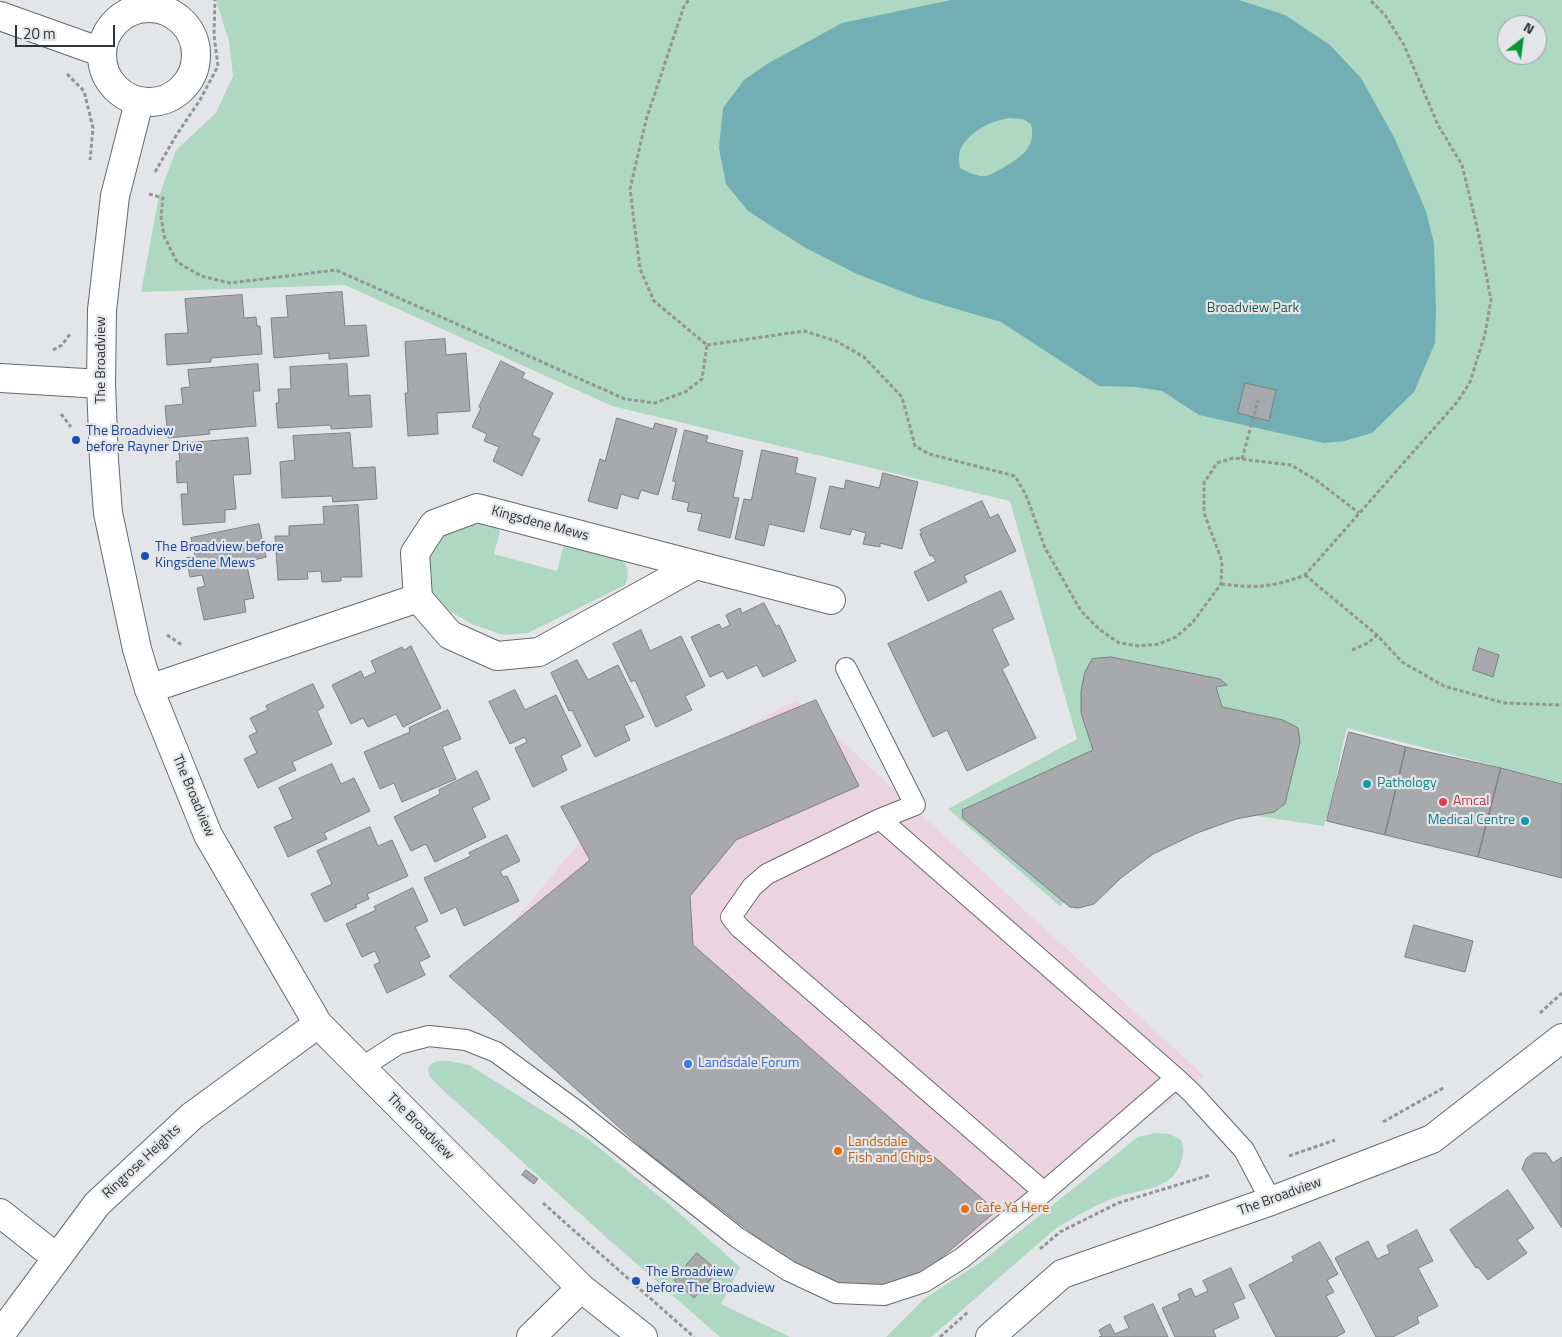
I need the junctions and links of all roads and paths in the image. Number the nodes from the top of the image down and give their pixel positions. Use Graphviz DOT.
graph roads {
  1 [pos="215,0"];
  2 [pos="689,0"];
  3 [pos="1370,0"];
  4 [pos="164,5"];
  5 [pos="0,16"];
  6 [pos="101,52"];
  7 [pos="62,69"];
  8 [pos="139,102"];
  9 [pos="90,164"];
  10 [pos="153,179"];
  11 [pos="151,186"];
  12 [pos="149,194"];
  13 [pos="147,202"];
  14 [pos="74,328"];
  15 [pos="707,345"];
  16 [pos="47,352"];
  17 [pos="0,378"];
  18 [pos="101,384"];
  19 [pos="1258,400"];
  20 [pos="54,412"];
  21 [pos="72,428"];
  22 [pos="1242,459"];
  23 [pos="1359,513"];
  24 [pos="696,565"];
  25 [pos="1305,575"];
  26 [pos="1221,584"];
  27 [pos="418,598"];
  28 [pos="831,600"];
  29 [pos="1377,635"];
  30 [pos="1352,650"];
  31 [pos="846,668"];
  32 [pos="150,689"];
  33 [pos="1562,705"];
  34 [pos="880,820"];
  35 [pos="1562,993"];
  36 [pos="1533,1020"];
  37 [pos="318,1024"];
  38 [pos="1562,1038"];
  39 [pos="361,1068"];
  40 [pos="1176,1078"];
  41 [pos="1450,1084"];
  42 [pos="1375,1126"];
  43 [pos="1341,1138"];
  44 [pos="1289,1156"];
  45 [pos="1044,1192"];
  46 [pos="1271,1201"];
  47 [pos="542,1202"];
  48 [pos="0,1213"];
  49 [pos="57,1258"];
  50 [pos="581,1288"];
  51 [pos="0,1335"];
  52 [pos="531,1337"];
  53 [pos="643,1337"];
  54 [pos="694,1337"];
  55 [pos="990,1337"];
  1 -- 10 [label="path"];
  2 -- 15 [label="path"];
  3 -- 23 [label="path"];
  4 -- 6 [label="street"];
  4 -- 8 [label="street"];
  5 -- 6 [label="street"];
  6 -- 8 [label="street"];
  7 -- 9 [label="path"];
  8 -- 18 [label="street, The Broadview"];
  11 -- 12 [label="path"];
  12 -- 13 [label="path"];
  12 -- 15 [label="path"];
  14 -- 16 [label="path"];
  15 -- 26 [label="path"];
  17 -- 18 [label="street"];
  18 -- 32 [label="street, The Broadview"];
  19 -- 22 [label="path"];
  20 -- 21 [label="path"];
  22 -- 23 [label="path"];
  22 -- 26 [label="path"];
  23 -- 25 [label="path"];
  24 -- 27 [label="street"];
  24 -- 27 [label="street, Kingsdene Mews"];
  24 -- 28 [label="street, Kingsdene Mews"];
  25 -- 26 [label="path"];
  25 -- 29 [label="path"];
  27 -- 32 [label="street"];
  29 -- 30 [label="path"];
  29 -- 33 [label="path"];
  31 -- 34 [label="lane"];
  32 -- 37 [label="street, The Broadview"];
  34 -- 40 [label="lane"];
  34 -- 45 [label="lane"];
  35 -- 36 [label="path"];
  37 -- 39 [label="street, The Broadview"];
  37 -- 49 [label="street, Ringrose Heights"];
  38 -- 46 [label="street, The Broadview"];
  39 -- 45 [label="lane"];
  39 -- 50 [label="street, The Broadview"];
  40 -- 45 [label="lane"];
  40 -- 46 [label="lane"];
  41 -- 42 [label="path"];
  43 -- 44 [label="path"];
  46 -- 55 [label="street, The Broadview"];
  47 -- 54 [label="path"];
  48 -- 49 [label="street"];
  49 -- 51 [label="street, Ringrose Heights"];
  50 -- 52 [label="street"];
  50 -- 53 [label="street, The Broadview"];
}
